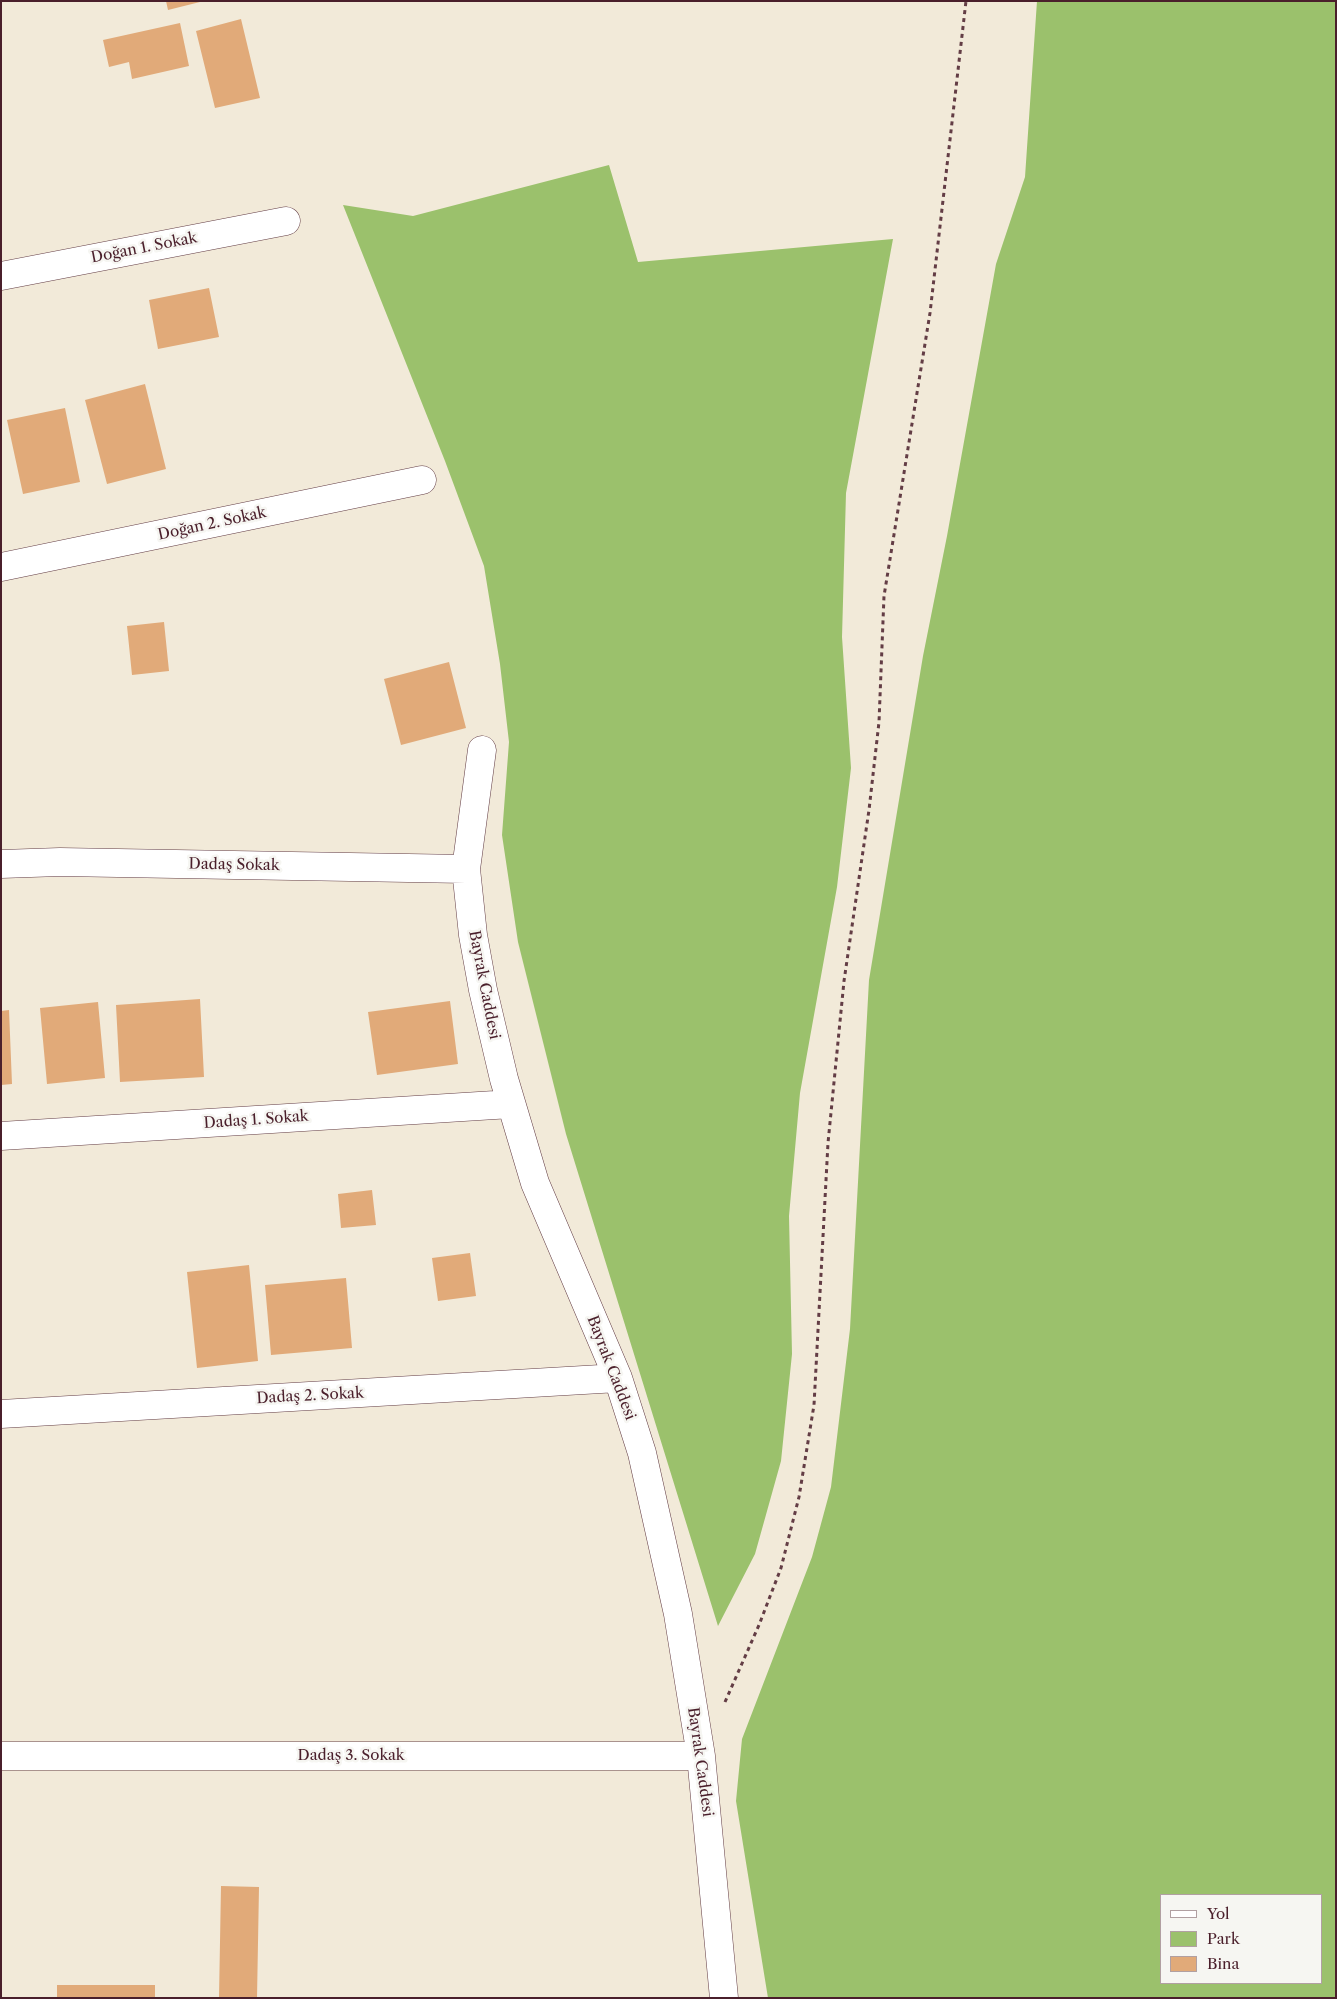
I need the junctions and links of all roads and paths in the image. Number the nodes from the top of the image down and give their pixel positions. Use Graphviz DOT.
graph roads {
  1 [pos="966,1"];
  2 [pos="286,221"];
  3 [pos="1,276"];
  4 [pos="422,480"];
  5 [pos="1,567"];
  6 [pos="482,750"];
  7 [pos="1,864"];
  8 [pos="466,869"];
  9 [pos="511,1104"];
  10 [pos="1,1136"];
  11 [pos="618,1378"];
  12 [pos="1,1414"];
  13 [pos="724,1704"];
  14 [pos="1,1756"];
  15 [pos="701,1756"];
  16 [pos="724,1998"];
  1 -- 13 [label="path"];
  2 -- 3 [label="street, Doğan 1. Sokak"];
  4 -- 5 [label="street, Doğan 2. Sokak"];
  6 -- 8 [label="street, Bayrak Caddesi"];
  7 -- 8 [label="street, Dadaş Sokak"];
  8 -- 9 [label="street, Bayrak Caddesi"];
  9 -- 10 [label="street, Dadaş 1. Sokak"];
  9 -- 11 [label="street, Bayrak Caddesi"];
  11 -- 12 [label="street, Dadaş 2. Sokak"];
  11 -- 15 [label="street, Bayrak Caddesi"];
  14 -- 15 [label="street, Dadaş 3. Sokak"];
  15 -- 16 [label="street, Bayrak Caddesi"];
}
